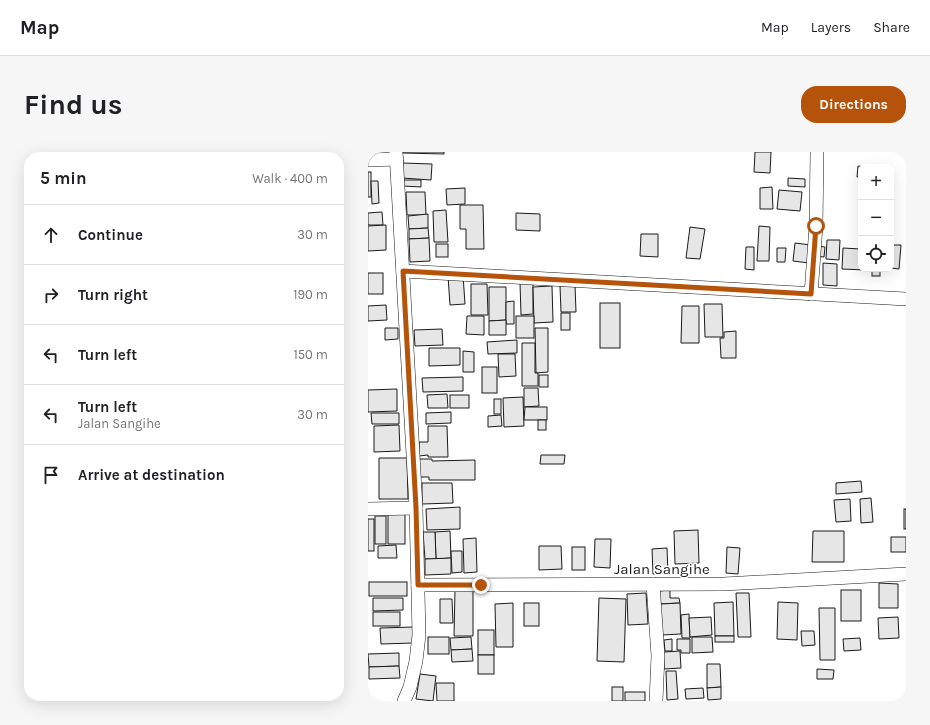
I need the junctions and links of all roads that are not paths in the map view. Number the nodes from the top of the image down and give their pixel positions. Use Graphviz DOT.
graph roads {
  1 [pos="818,152"];
  2 [pos="396,156"];
  3 [pos="368,160"];
  4 [pos="403,271"];
  5 [pos="811,294"];
  6 [pos="906,299"];
  7 [pos="416,508"];
  8 [pos="368,509"];
  9 [pos="906,574"];
  10 [pos="653,584"];
  11 [pos="418,585"];
  12 [pos="404,701"];
  13 [pos="656,701"];
  1 -- 5 [label="street"];
  2 -- 3 [label="street"];
  2 -- 4 [label="street"];
  4 -- 5 [label="street"];
  4 -- 7 [label="street"];
  5 -- 6 [label="street"];
  7 -- 8 [label="street"];
  7 -- 11 [label="street"];
  9 -- 10 [label="street, Jalan Sangihe"];
  10 -- 11 [label="street, Jalan Sangihe"];
  10 -- 13 [label="street"];
  11 -- 12 [label="street"];
}
